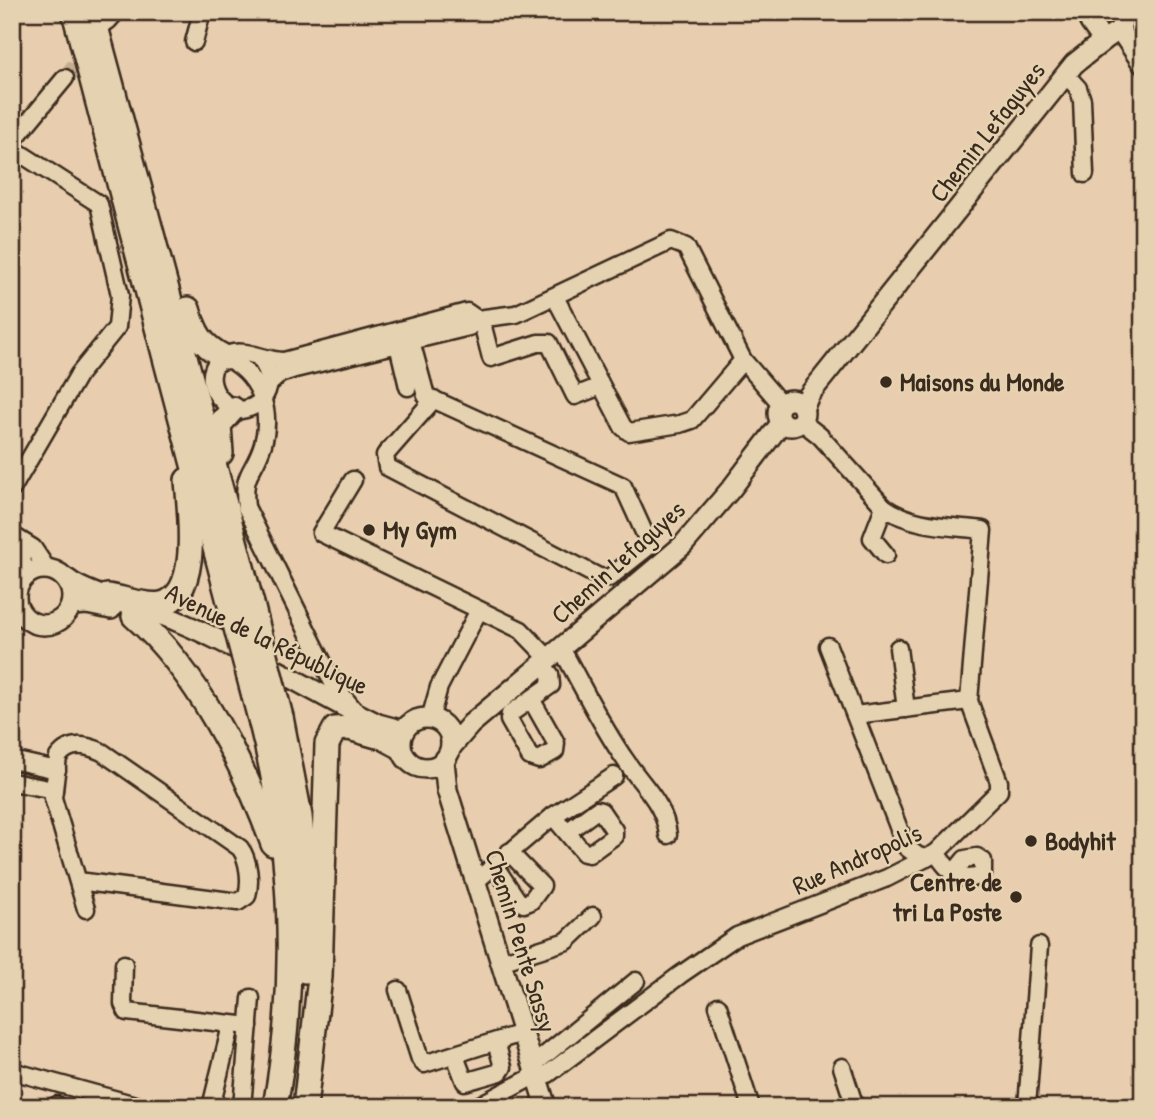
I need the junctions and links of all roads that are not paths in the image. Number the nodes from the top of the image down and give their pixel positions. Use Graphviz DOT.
graph roads {
  1 [pos="74,12"];
  2 [pos="202,12"];
  3 [pos="106,15"];
  4 [pos="1091,17"];
  5 [pos="1120,22"];
  6 [pos="194,42"];
  7 [pos="1143,64"];
  8 [pos="1070,70"];
  9 [pos="109,73"];
  10 [pos="65,78"];
  11 [pos="12,142"];
  12 [pos="12,148"];
  13 [pos="1085,174"];
  14 [pos="555,297"];
  15 [pos="479,319"];
  16 [pos="157,329"];
  17 [pos="401,338"];
  18 [pos="224,357"];
  19 [pos="260,359"];
  20 [pos="743,359"];
  21 [pos="270,383"];
  22 [pos="601,386"];
  23 [pos="408,387"];
  24 [pos="434,399"];
  25 [pos="262,400"];
  26 [pos="233,408"];
  27 [pos="795,408"];
  28 [pos="353,480"];
  29 [pos="12,489"];
  30 [pos="884,507"];
  31 [pos="12,535"];
  32 [pos="12,540"];
  33 [pos="886,555"];
  34 [pos="238,556"];
  35 [pos="47,569"];
  36 [pos="67,579"];
  37 [pos="19,584"];
  38 [pos="107,596"];
  39 [pos="72,605"];
  40 [pos="242,606"];
  41 [pos="479,610"];
  42 [pos="17,617"];
  43 [pos="134,617"];
  44 [pos="828,646"];
  45 [pos="898,648"];
  46 [pos="545,661"];
  47 [pos="535,696"];
  48 [pos="969,701"];
  49 [pos="906,709"];
  50 [pos="358,714"];
  51 [pos="855,715"];
  52 [pos="271,720"];
  53 [pos="438,723"];
  54 [pos="471,724"];
  55 [pos="377,736"];
  56 [pos="403,740"];
  57 [pos="448,754"];
  58 [pos="12,760"];
  59 [pos="425,768"];
  60 [pos="57,770"];
  61 [pos="614,776"];
  62 [pos="12,782"];
  63 [pos="54,790"];
  64 [pos="447,790"];
  65 [pos="553,816"];
  66 [pos="567,832"];
  67 [pos="668,835"];
  68 [pos="509,852"];
  69 [pos="931,856"];
  70 [pos="494,866"];
  71 [pos="952,875"];
  72 [pos="287,879"];
  73 [pos="78,881"];
  74 [pos="475,882"];
  75 [pos="86,909"];
  76 [pos="593,916"];
  77 [pos="1039,946"];
  78 [pos="500,962"];
  79 [pos="124,964"];
  80 [pos="636,981"];
  81 [pos="398,990"];
  82 [pos="251,998"];
  83 [pos="718,1006"];
  84 [pos="250,1026"];
  85 [pos="522,1033"];
  86 [pos="229,1034"];
  87 [pos="496,1042"];
  88 [pos="455,1056"];
  89 [pos="222,1065"];
  90 [pos="842,1067"];
  91 [pos="246,1069"];
  92 [pos="534,1070"];
  93 [pos="12,1071"];
  94 [pos="143,1107"];
  95 [pos="211,1107"];
  96 [pos="242,1107"];
  97 [pos="275,1107"];
  98 [pos="293,1107"];
  99 [pos="305,1107"];
  100 [pos="476,1107"];
  101 [pos="546,1107"];
  102 [pos="751,1107"];
  103 [pos="855,1107"];
  104 [pos="1027,1107"];
  1 -- 16 [label="highway"];
  2 -- 6 [label="street"];
  3 -- 9 [label="highway"];
  4 -- 5 [label="main road"];
  4 -- 8 [label="main road, Chemin Lefaguyes"];
  5 -- 7 [label="main road"];
  5 -- 8 [label="main road, Chemin Lefaguyes"];
  8 -- 13 [label="street"];
  8 -- 27 [label="main road, Chemin Lefaguyes"];
  9 -- 18 [label="highway"];
  9 -- 34 [label="highway"];
  10 -- 11 [label="street"];
  12 -- 29 [label="street"];
  14 -- 15 [label="street"];
  14 -- 20 [label="street"];
  14 -- 22 [label="street"];
  15 -- 17 [label="street"];
  15 -- 22 [label="street"];
  16 -- 38 [label="highway"];
  16 -- 40 [label="highway"];
  17 -- 19 [label="street"];
  17 -- 21 [label="street"];
  17 -- 23 [label="street"];
  17 -- 24 [label="street"];
  18 -- 19 [label="street"];
  18 -- 25 [label="street"];
  18 -- 26 [label="street"];
  19 -- 21 [label="street"];
  20 -- 22 [label="street"];
  20 -- 27 [label="street"];
  21 -- 25 [label="street"];
  24 -- 24 [label="street"];
  25 -- 26 [label="street"];
  25 -- 50 [label="street"];
  26 -- 34 [label="highway"];
  27 -- 30 [label="street"];
  27 -- 46 [label="main road, Chemin Lefaguyes"];
  28 -- 41 [label="street"];
  30 -- 33 [label="street"];
  30 -- 48 [label="street, Rue Andropolis"];
  31 -- 35 [label="street"];
  32 -- 37 [label="street"];
  34 -- 40 [label="highway"];
  35 -- 36 [label="main road"];
  35 -- 37 [label="main road"];
  36 -- 38 [label="main road, Avenue de la République"];
  36 -- 39 [label="main road"];
  37 -- 42 [label="main road"];
  38 -- 50 [label="main road, Avenue de la République"];
  39 -- 42 [label="main road"];
  39 -- 43 [label="main road, Avenue de la République"];
  40 -- 52 [label="highway, bridge"];
  41 -- 46 [label="street"];
  41 -- 53 [label="street"];
  43 -- 55 [label="main road, Avenue de la République"];
  43 -- 72 [label="highway"];
  44 -- 51 [label="street"];
  45 -- 49 [label="street"];
  46 -- 47 [label="street"];
  46 -- 54 [label="main road, Chemin Lefaguyes"];
  46 -- 67 [label="street"];
  48 -- 49 [label="street"];
  48 -- 69 [label="street, Rue Andropolis"];
  49 -- 51 [label="street"];
  50 -- 56 [label="main road, Avenue de la République"];
  51 -- 69 [label="street"];
  52 -- 72 [label="highway"];
  52 -- 98 [label="highway"];
  53 -- 54 [label="main road"];
  53 -- 56 [label="main road"];
  53 -- 57 [label="main road"];
  54 -- 57 [label="main road, Chemin Lefaguyes"];
  55 -- 56 [label="main road, Avenue de la République"];
  55 -- 99 [label="highway"];
  56 -- 59 [label="main road"];
  57 -- 59 [label="main road"];
  57 -- 64 [label="main road, Chemin Pente Sassy"];
  58 -- 60 [label="street"];
  59 -- 64 [label="main road, Chemin Pente Sassy"];
  60 -- 63 [label="street"];
  60 -- 73 [label="street"];
  61 -- 65 [label="street"];
  62 -- 63 [label="street"];
  63 -- 73 [label="street"];
  64 -- 74 [label="main road, Chemin Pente Sassy"];
  65 -- 66 [label="street"];
  65 -- 68 [label="street"];
  68 -- 70 [label="street"];
  68 -- 70 [label="street"];
  69 -- 71 [label="street"];
  69 -- 92 [label="street, Rue Andropolis"];
  70 -- 74 [label="street"];
  72 -- 97 [label="highway"];
  73 -- 75 [label="street"];
  74 -- 78 [label="main road, Chemin Pente Sassy"];
  76 -- 78 [label="street"];
  77 -- 104 [label="street"];
  78 -- 85 [label="main road, Chemin Pente Sassy"];
  79 -- 84 [label="street"];
  80 -- 92 [label="street"];
  81 -- 88 [label="street"];
  82 -- 84 [label="street"];
  83 -- 102 [label="street"];
  84 -- 91 [label="street"];
  85 -- 87 [label="street"];
  85 -- 92 [label="main road, Chemin Pente Sassy"];
  86 -- 89 [label="street"];
  87 -- 88 [label="street"];
  87 -- 88 [label="street"];
  89 -- 91 [label="street"];
  89 -- 95 [label="street"];
  90 -- 103 [label="street"];
  91 -- 96 [label="street"];
  92 -- 100 [label="street"];
  92 -- 101 [label="main road, Chemin Pente Sassy"];
  93 -- 94 [label="street"];
}
